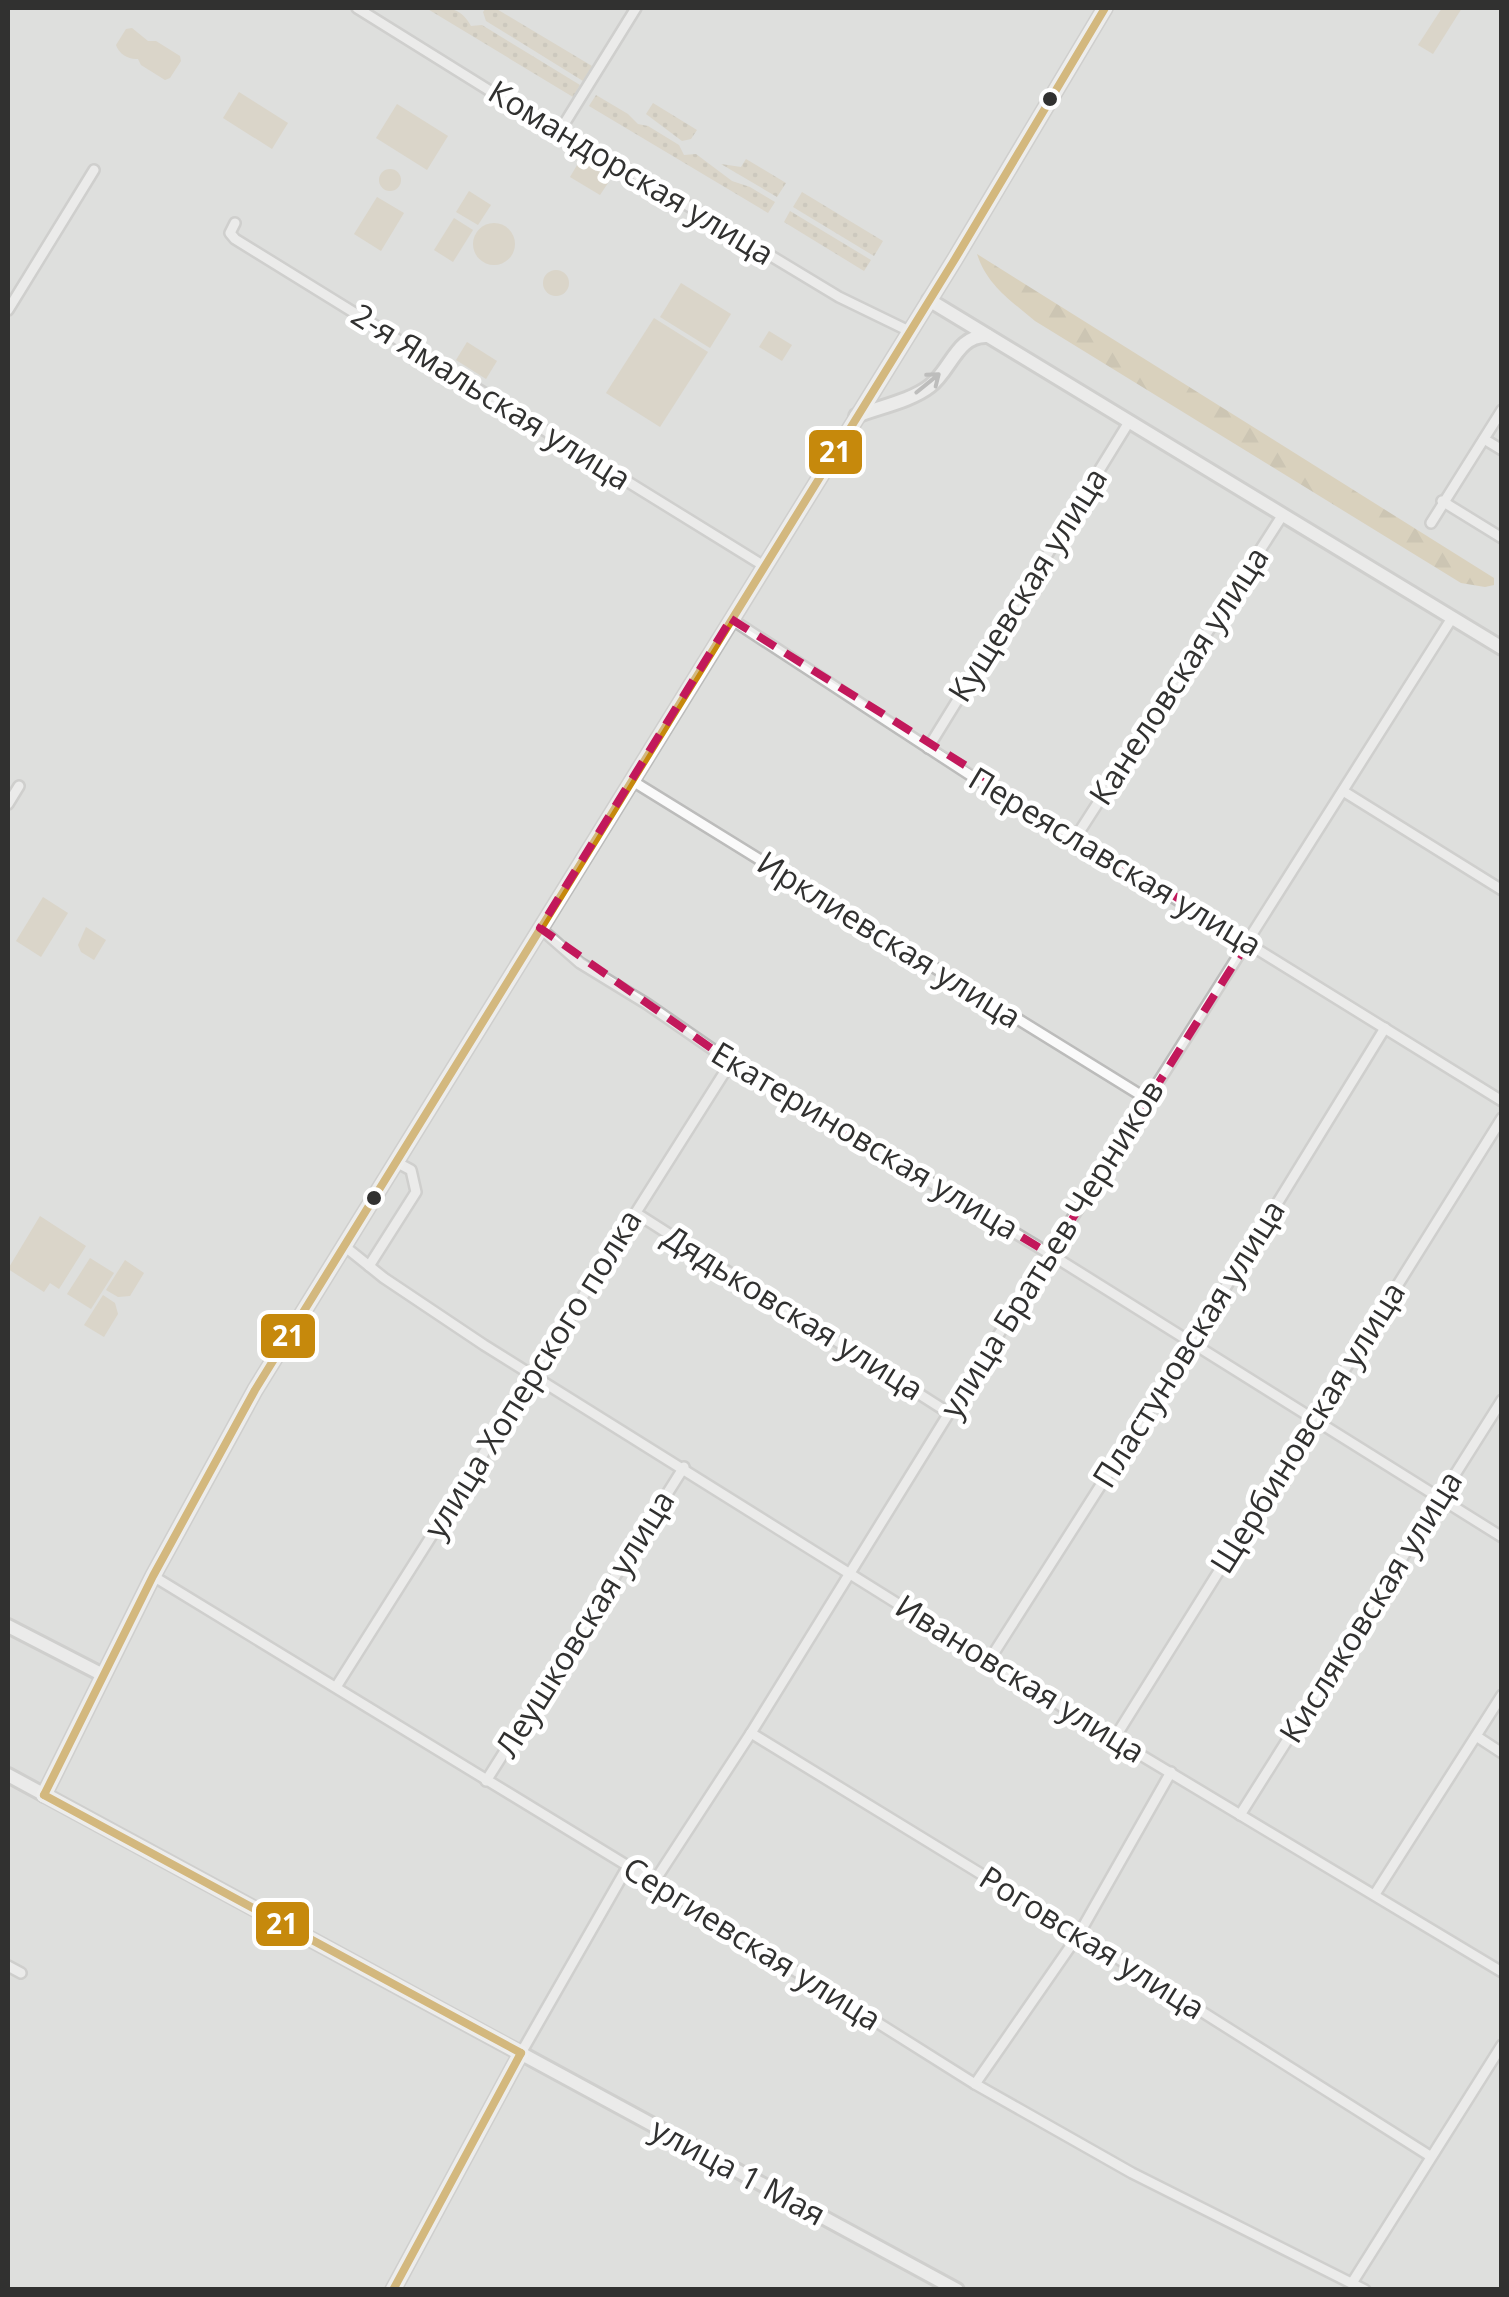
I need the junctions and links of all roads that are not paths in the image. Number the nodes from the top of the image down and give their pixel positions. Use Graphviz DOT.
graph roads {
  1 [pos="357,8"];
  2 [pos="636,8"];
  3 [pos="1105,8"];
  4 [pos="560,129"];
  5 [pos="94,170"];
  6 [pos="235,223"];
  7 [pos="929,300"];
  8 [pos="8,310"];
  9 [pos="909,331"];
  10 [pos="988,336"];
  11 [pos="1502,410"];
  12 [pos="856,416"];
  13 [pos="1129,422"];
  14 [pos="1484,439"];
  15 [pos="1502,450"];
  16 [pos="1442,501"];
  17 [pos="1282,516"];
  18 [pos="1432,522"];
  19 [pos="1502,538"];
  20 [pos="764,566"];
  21 [pos="1452,618"];
  22 [pos="731,619"];
  23 [pos="1502,648"];
  24 [pos="928,748"];
  25 [pos="631,780"];
  26 [pos="19,786"];
  27 [pos="1343,790"];
  28 [pos="8,804"];
  29 [pos="1076,837"];
  30 [pos="1502,890"];
  31 [pos="540,928"];
  32 [pos="1248,942"];
  33 [pos="1384,1028"];
  34 [pos="730,1062"];
  35 [pos="1147,1099"];
  36 [pos="1502,1101"];
  37 [pos="1502,1118"];
  38 [pos="396,1162"];
  39 [pos="636,1213"];
  40 [pos="344,1246"];
  41 [pos="1050,1254"];
  42 [pos="369,1266"];
  43 [pos="1192,1342"];
  44 [pos="533,1374"];
  45 [pos="1502,1400"];
  46 [pos="950,1413"];
  47 [pos="1314,1417"];
  48 [pos="684,1467"];
  49 [pos="1440,1499"];
  50 [pos="1502,1537"];
  51 [pos="849,1572"];
  52 [pos="153,1576"];
  53 [pos="8,1626"];
  54 [pos="990,1659"];
  55 [pos="103,1675"];
  56 [pos="336,1687"];
  57 [pos="1502,1694"];
  58 [pos="751,1733"];
  59 [pos="1476,1736"];
  60 [pos="1114,1738"];
  61 [pos="1502,1753"];
  62 [pos="1170,1772"];
  63 [pos="8,1775"];
  64 [pos="486,1780"];
  65 [pos="44,1795"];
  66 [pos="1240,1815"];
  67 [pos="628,1866"];
  68 [pos="654,1882"];
  69 [pos="1374,1894"];
  70 [pos="1080,1934"];
  71 [pos="8,1966"];
  72 [pos="1502,1972"];
  73 [pos="21,1973"];
  74 [pos="1502,2045"];
  75 [pos="518,2051"];
  76 [pos="974,2084"];
  77 [pos="1430,2156"];
  78 [pos="1352,2283"];
  79 [pos="393,2290"];
  80 [pos="957,2290"];
  81 [pos="1364,2290"];
  1 -- 4 [label="street, Командорская улица"];
  2 -- 4 [label="street"];
  3 -- 7 [label="main road"];
  4 -- 9 [label="street, Командорская улица"];
  5 -- 8 [label="street"];
  6 -- 20 [label="street, 2-я Ямальская улица"];
  7 -- 9 [label="main road"];
  7 -- 10 [label="main road"];
  9 -- 12 [label="main road"];
  12 -- 10 [label="main road, one-way"];
  10 -- 13 [label="main road"];
  11 -- 14 [label="street"];
  12 -- 20 [label="main road"];
  13 -- 17 [label="main road"];
  13 -- 24 [label="street, Кущевская улица"];
  14 -- 15 [label="street"];
  14 -- 16 [label="street"];
  16 -- 18 [label="street"];
  16 -- 19 [label="street"];
  17 -- 21 [label="main road"];
  17 -- 29 [label="street, Канеловская улица"];
  20 -- 22 [label="main road"];
  21 -- 23 [label="main road"];
  21 -- 27 [label="street, улица Братьев Черников"];
  22 -- 24 [label="street, Переяславская улица"];
  22 -- 25 [label="main road"];
  24 -- 29 [label="street, Переяславская улица"];
  25 -- 31 [label="main road"];
  25 -- 35 [label="street, Ирклиевская улица"];
  26 -- 28 [label="street"];
  27 -- 30 [label="street"];
  27 -- 32 [label="street, улица Братьев Черников"];
  29 -- 32 [label="street, Переяславская улица"];
  31 -- 34 [label="street, Екатериновская улица"];
  31 -- 38 [label="main road"];
  32 -- 33 [label="street, Переяславская улица"];
  32 -- 35 [label="street, улица Братьев Черников"];
  33 -- 36 [label="street, Переяславская улица"];
  33 -- 43 [label="street, Пластуновская улица"];
  34 -- 39 [label="street, улица Хоперского полка"];
  34 -- 41 [label="street, Екатериновская улица"];
  35 -- 41 [label="street, улица Братьев Черников"];
  37 -- 47 [label="street, Щербиновская улица"];
  38 -- 40 [label="main road"];
  38 -- 42 [label="street"];
  39 -- 44 [label="street, улица Хоперского полка"];
  39 -- 46 [label="street, Дядьковская улица"];
  40 -- 42 [label="street, Ивановская улица"];
  40 -- 52 [label="main road"];
  41 -- 43 [label="street, Екатериновская улица"];
  41 -- 46 [label="street, улица Братьев Черников"];
  42 -- 44 [label="street, Ивановская улица"];
  43 -- 47 [label="street, Екатериновская улица"];
  43 -- 54 [label="street, Пластуновская улица"];
  44 -- 48 [label="street, Ивановская улица"];
  44 -- 56 [label="street, улица Хоперского полка"];
  45 -- 49 [label="street, Кисляковская улица"];
  46 -- 51 [label="street, улица Братьев Черников"];
  47 -- 49 [label="street, Екатериновская улица"];
  47 -- 60 [label="street, Щербиновская улица"];
  48 -- 51 [label="street, Ивановская улица"];
  48 -- 64 [label="street, Леушковская улица"];
  49 -- 50 [label="street, Екатериновская улица"];
  49 -- 66 [label="street, Кисляковская улица"];
  51 -- 54 [label="street, Ивановская улица"];
  51 -- 58 [label="street, улица Братьев Черников"];
  52 -- 55 [label="main road"];
  52 -- 56 [label="street, Сергиевская улица"];
  53 -- 55 [label="main road"];
  54 -- 60 [label="street, Ивановская улица"];
  55 -- 65 [label="main road"];
  56 -- 64 [label="street, Сергиевская улица"];
  57 -- 59 [label="street"];
  58 -- 68 [label="street, улица Братьев Черников"];
  58 -- 70 [label="street, Роговская улица"];
  59 -- 61 [label="street"];
  59 -- 69 [label="street"];
  60 -- 62 [label="street, Ивановская улица"];
  62 -- 66 [label="street, Ивановская улица"];
  62 -- 70 [label="street"];
  63 -- 65 [label="main road"];
  64 -- 67 [label="street, Сергиевская улица"];
  65 -- 75 [label="main road, улица 1 Мая"];
  66 -- 69 [label="street, Ивановская улица"];
  67 -- 68 [label="street, Сергиевская улица"];
  67 -- 75 [label="street"];
  68 -- 76 [label="street, Сергиевская улица"];
  69 -- 72 [label="street, Ивановская улица"];
  70 -- 76 [label="street"];
  70 -- 77 [label="street, Роговская улица"];
  71 -- 73 [label="street"];
  74 -- 77 [label="street"];
  75 -- 79 [label="main road"];
  75 -- 80 [label="main road, улица 1 Мая"];
  76 -- 78 [label="street, Сергиевская улица"];
  77 -- 78 [label="street"];
  78 -- 81 [label="street, Сергиевская улица"];
}
